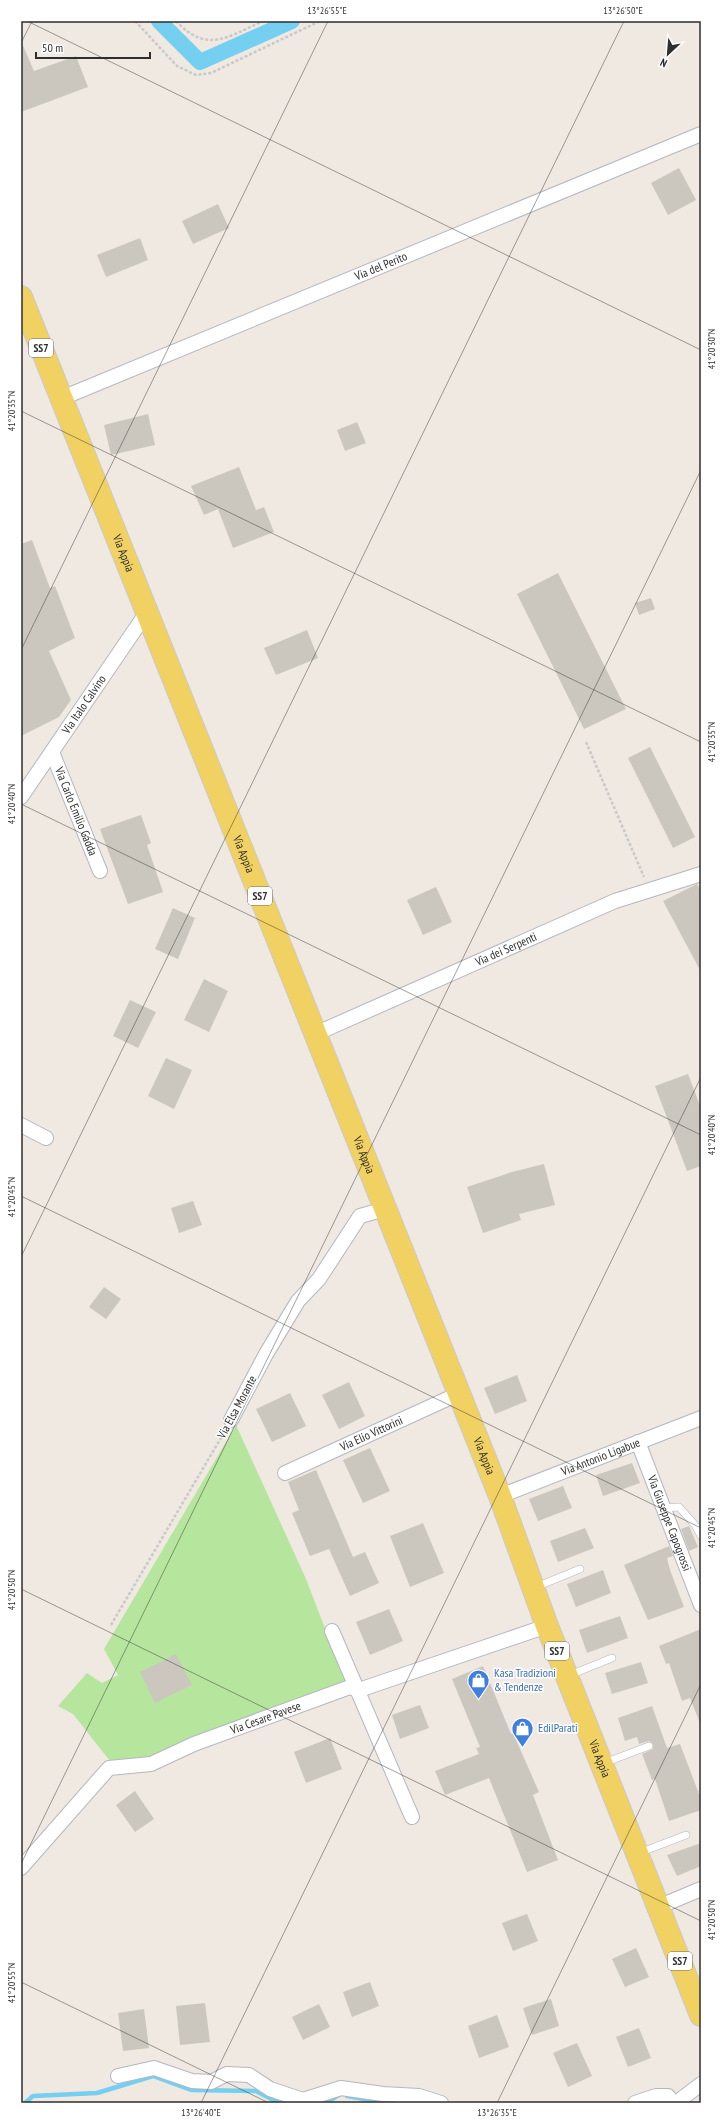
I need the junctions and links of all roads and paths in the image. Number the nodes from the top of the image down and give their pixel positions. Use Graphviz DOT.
graph roads {
  1 [pos="135,21"];
  2 [pos="176,21"];
  3 [pos="263,21"];
  4 [pos="320,21"];
  5 [pos="701,134"];
  6 [pos="21,297"];
  7 [pos="62,398"];
  8 [pos="147,612"];
  9 [pos="586,742"];
  10 [pos="52,752"];
  11 [pos="21,797"];
  12 [pos="100,871"];
  13 [pos="701,874"];
  14 [pos="650,890"];
  15 [pos="315,1034"];
  16 [pos="21,1125"];
  17 [pos="46,1138"];
  18 [pos="385,1209"];
  19 [pos="458,1394"];
  20 [pos="701,1418"];
  21 [pos="231,1420"];
  22 [pos="638,1442"];
  23 [pos="285,1473"];
  24 [pos="500,1496"];
  25 [pos="664,1508"];
  26 [pos="701,1536"];
  27 [pos="580,1569"];
  28 [pos="534,1588"];
  29 [pos="700,1600"];
  30 [pos="111,1625"];
  31 [pos="547,1626"];
  32 [pos="332,1631"];
  33 [pos="612,1658"];
  34 [pos="568,1676"];
  35 [pos="359,1690"];
  36 [pos="649,1746"];
  37 [pos="602,1764"];
  38 [pos="412,1817"];
  39 [pos="686,1835"];
  40 [pos="637,1854"];
  41 [pos="21,1868"];
  42 [pos="701,1889"];
  43 [pos="658,1907"];
  44 [pos="701,2014"];
  45 [pos="118,2076"];
  46 [pos="701,2084"];
  47 [pos="441,2103"];
  48 [pos="635,2103"];
  49 [pos="674,2103"];
  1 -- 4 [label="path"];
  2 -- 3 [label="path"];
  5 -- 7 [label="street, Via del Perito"];
  6 -- 7 [label="main road, Via Appia / SS7"];
  7 -- 8 [label="main road, Via Appia / SS7"];
  8 -- 10 [label="street, Via Italo Calvino"];
  8 -- 15 [label="main road, Via Appia / SS7"];
  9 -- 14 [label="path"];
  10 -- 11 [label="street, Via Italo Calvino"];
  10 -- 12 [label="street, Via Carlo Emilio Gadda"];
  13 -- 14 [label="street, Via dei Serpenti"];
  14 -- 15 [label="street, Via dei Serpenti"];
  15 -- 18 [label="main road, Via Appia / SS7"];
  16 -- 17 [label="street"];
  18 -- 19 [label="main road, Via Appia / SS7"];
  18 -- 21 [label="street, Via Elsa Morante"];
  19 -- 23 [label="street, Via Elio Vittorini"];
  19 -- 24 [label="main road, Via Appia / SS7"];
  20 -- 22 [label="street, Via Antonio Ligabue"];
  21 -- 30 [label="path, Via Elsa Morante"];
  22 -- 24 [label="street, Via Antonio Ligabue"];
  22 -- 25 [label="street, Via Giuseppe Capogrossi"];
  24 -- 28 [label="main road, Via Appia / SS7"];
  25 -- 26 [label="lane"];
  25 -- 29 [label="street, Via Giuseppe Capogrossi"];
  27 -- 28 [label="lane"];
  28 -- 31 [label="main road, Via Appia / SS7"];
  31 -- 34 [label="main road, Via Appia / SS7"];
  31 -- 35 [label="street, Via Cesare Pavese"];
  32 -- 35 [label="street"];
  33 -- 34 [label="lane"];
  34 -- 37 [label="main road, Via Appia / SS7"];
  35 -- 38 [label="street"];
  35 -- 41 [label="street, Via Cesare Pavese"];
  36 -- 37 [label="lane"];
  37 -- 40 [label="main road, Via Appia / SS7"];
  39 -- 40 [label="lane"];
  40 -- 43 [label="main road, Via Appia / SS7"];
  42 -- 43 [label="street"];
  43 -- 44 [label="main road, Via Appia / SS7"];
  45 -- 47 [label="street"];
  46 -- 49 [label="street"];
  48 -- 49 [label="street"];
}
